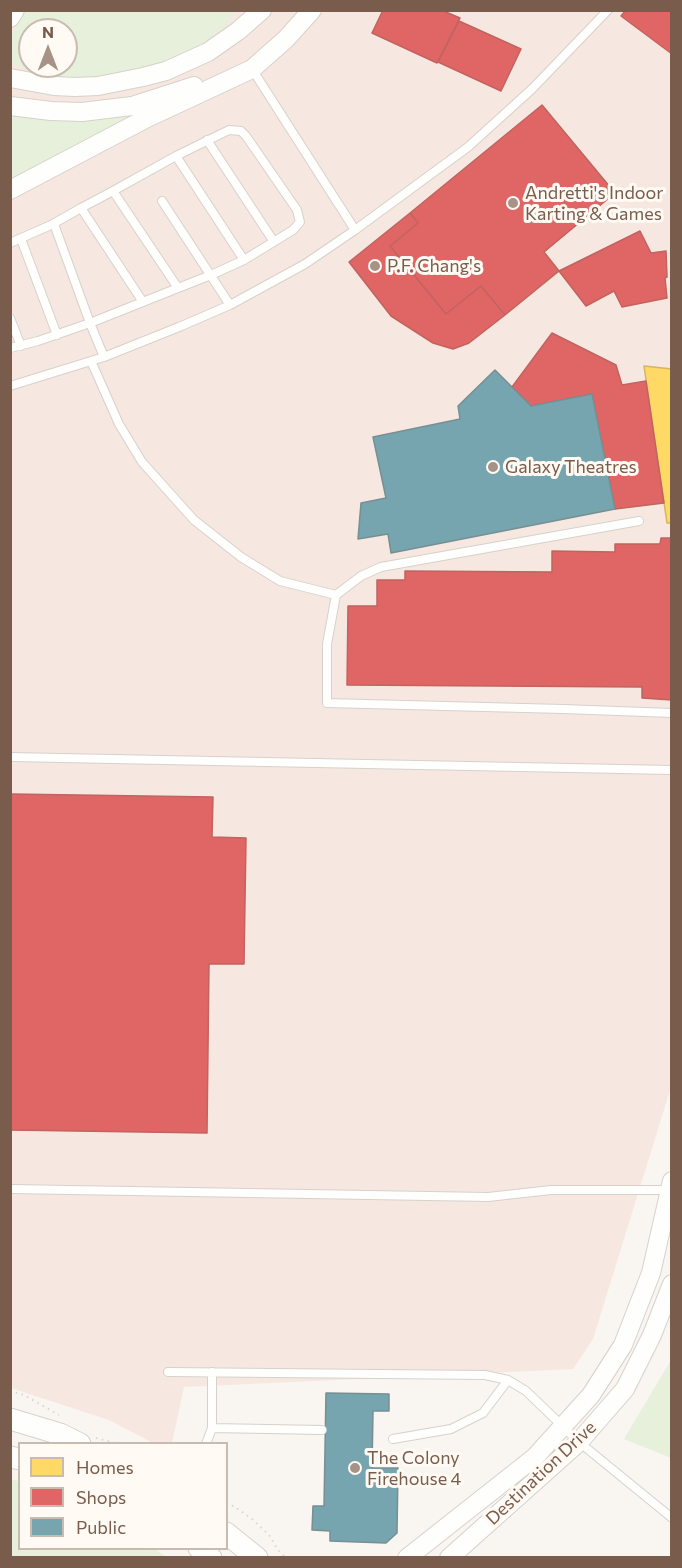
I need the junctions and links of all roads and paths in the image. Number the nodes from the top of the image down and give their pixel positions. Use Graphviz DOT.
graph roads {
  1 [pos="15,10"];
  2 [pos="244,10"];
  3 [pos="262,10"];
  4 [pos="301,10"];
  5 [pos="312,10"];
  6 [pos="608,10"];
  7 [pos="10,18"];
  8 [pos="238,31"];
  9 [pos="252,69"];
  10 [pos="14,79"];
  11 [pos="11,106"];
  12 [pos="207,140"];
  13 [pos="176,156"];
  14 [pos="10,190"];
  15 [pos="113,191"];
  16 [pos="162,201"];
  17 [pos="81,208"];
  18 [pos="54,224"];
  19 [pos="355,231"];
  20 [pos="21,239"];
  21 [pos="274,242"];
  22 [pos="10,243"];
  23 [pos="244,260"];
  24 [pos="211,275"];
  25 [pos="178,288"];
  26 [pos="143,302"];
  27 [pos="230,305"];
  28 [pos="10,318"];
  29 [pos="90,323"];
  30 [pos="57,335"];
  31 [pos="21,346"];
  32 [pos="10,348"];
  33 [pos="104,357"];
  34 [pos="91,361"];
  35 [pos="10,386"];
  36 [pos="639,520"];
  37 [pos="336,595"];
  38 [pos="672,714"];
  39 [pos="10,757"];
  40 [pos="672,770"];
  41 [pos="671,1187"];
  42 [pos="10,1190"];
  43 [pos="672,1284"];
  44 [pos="168,1372"];
  45 [pos="212,1372"];
  46 [pos="508,1380"];
  47 [pos="10,1419"];
  48 [pos="563,1426"];
  49 [pos="212,1428"];
  50 [pos="322,1430"];
  51 [pos="393,1439"];
  52 [pos="78,1442"];
  53 [pos="206,1442"];
  54 [pos="579,1442"];
  55 [pos="228,1505"];
  56 [pos="672,1518"];
  57 [pos="228,1535"];
  58 [pos="257,1557"];
  59 [pos="286,1557"];
  60 [pos="407,1557"];
  61 [pos="449,1557"];
  1 -- 7 [label="street"];
  2 -- 8 [label="street"];
  3 -- 8 [label="street"];
  4 -- 11 [label="street"];
  5 -- 9 [label="street"];
  6 -- 19 [label="lane"];
  8 -- 10 [label="street"];
  9 -- 14 [label="street"];
  9 -- 19 [label="lane"];
  12 -- 13 [label="lane"];
  12 -- 21 [label="lane"];
  12 -- 21 [label="lane"];
  13 -- 15 [label="lane"];
  13 -- 23 [label="lane"];
  15 -- 17 [label="lane"];
  15 -- 25 [label="lane"];
  16 -- 24 [label="lane"];
  17 -- 18 [label="lane"];
  17 -- 26 [label="lane"];
  18 -- 20 [label="lane"];
  18 -- 29 [label="lane"];
  19 -- 27 [label="lane"];
  20 -- 22 [label="lane"];
  20 -- 30 [label="lane"];
  21 -- 23 [label="lane"];
  23 -- 24 [label="lane"];
  24 -- 25 [label="lane"];
  24 -- 27 [label="lane"];
  25 -- 26 [label="lane"];
  26 -- 29 [label="lane"];
  27 -- 33 [label="lane"];
  28 -- 31 [label="lane"];
  29 -- 30 [label="lane"];
  29 -- 33 [label="lane"];
  30 -- 31 [label="lane"];
  31 -- 32 [label="lane"];
  33 -- 34 [label="lane"];
  34 -- 35 [label="lane"];
  34 -- 37 [label="lane"];
  36 -- 37 [label="lane"];
  37 -- 38 [label="lane"];
  39 -- 40 [label="lane"];
  41 -- 42 [label="lane"];
  41 -- 48 [label="street, Destination Drive"];
  43 -- 54 [label="street, Destination Drive"];
  44 -- 45 [label="lane"];
  45 -- 46 [label="lane"];
  45 -- 49 [label="lane"];
  46 -- 48 [label="lane"];
  46 -- 51 [label="lane"];
  47 -- 52 [label="main road"];
  48 -- 54 [label="lane"];
  48 -- 60 [label="street, Destination Drive"];
  49 -- 50 [label="lane"];
  49 -- 53 [label="lane"];
  54 -- 56 [label="lane"];
  54 -- 61 [label="street, Destination Drive"];
  55 -- 59 [label="path"];
  57 -- 58 [label="main road"];
}
